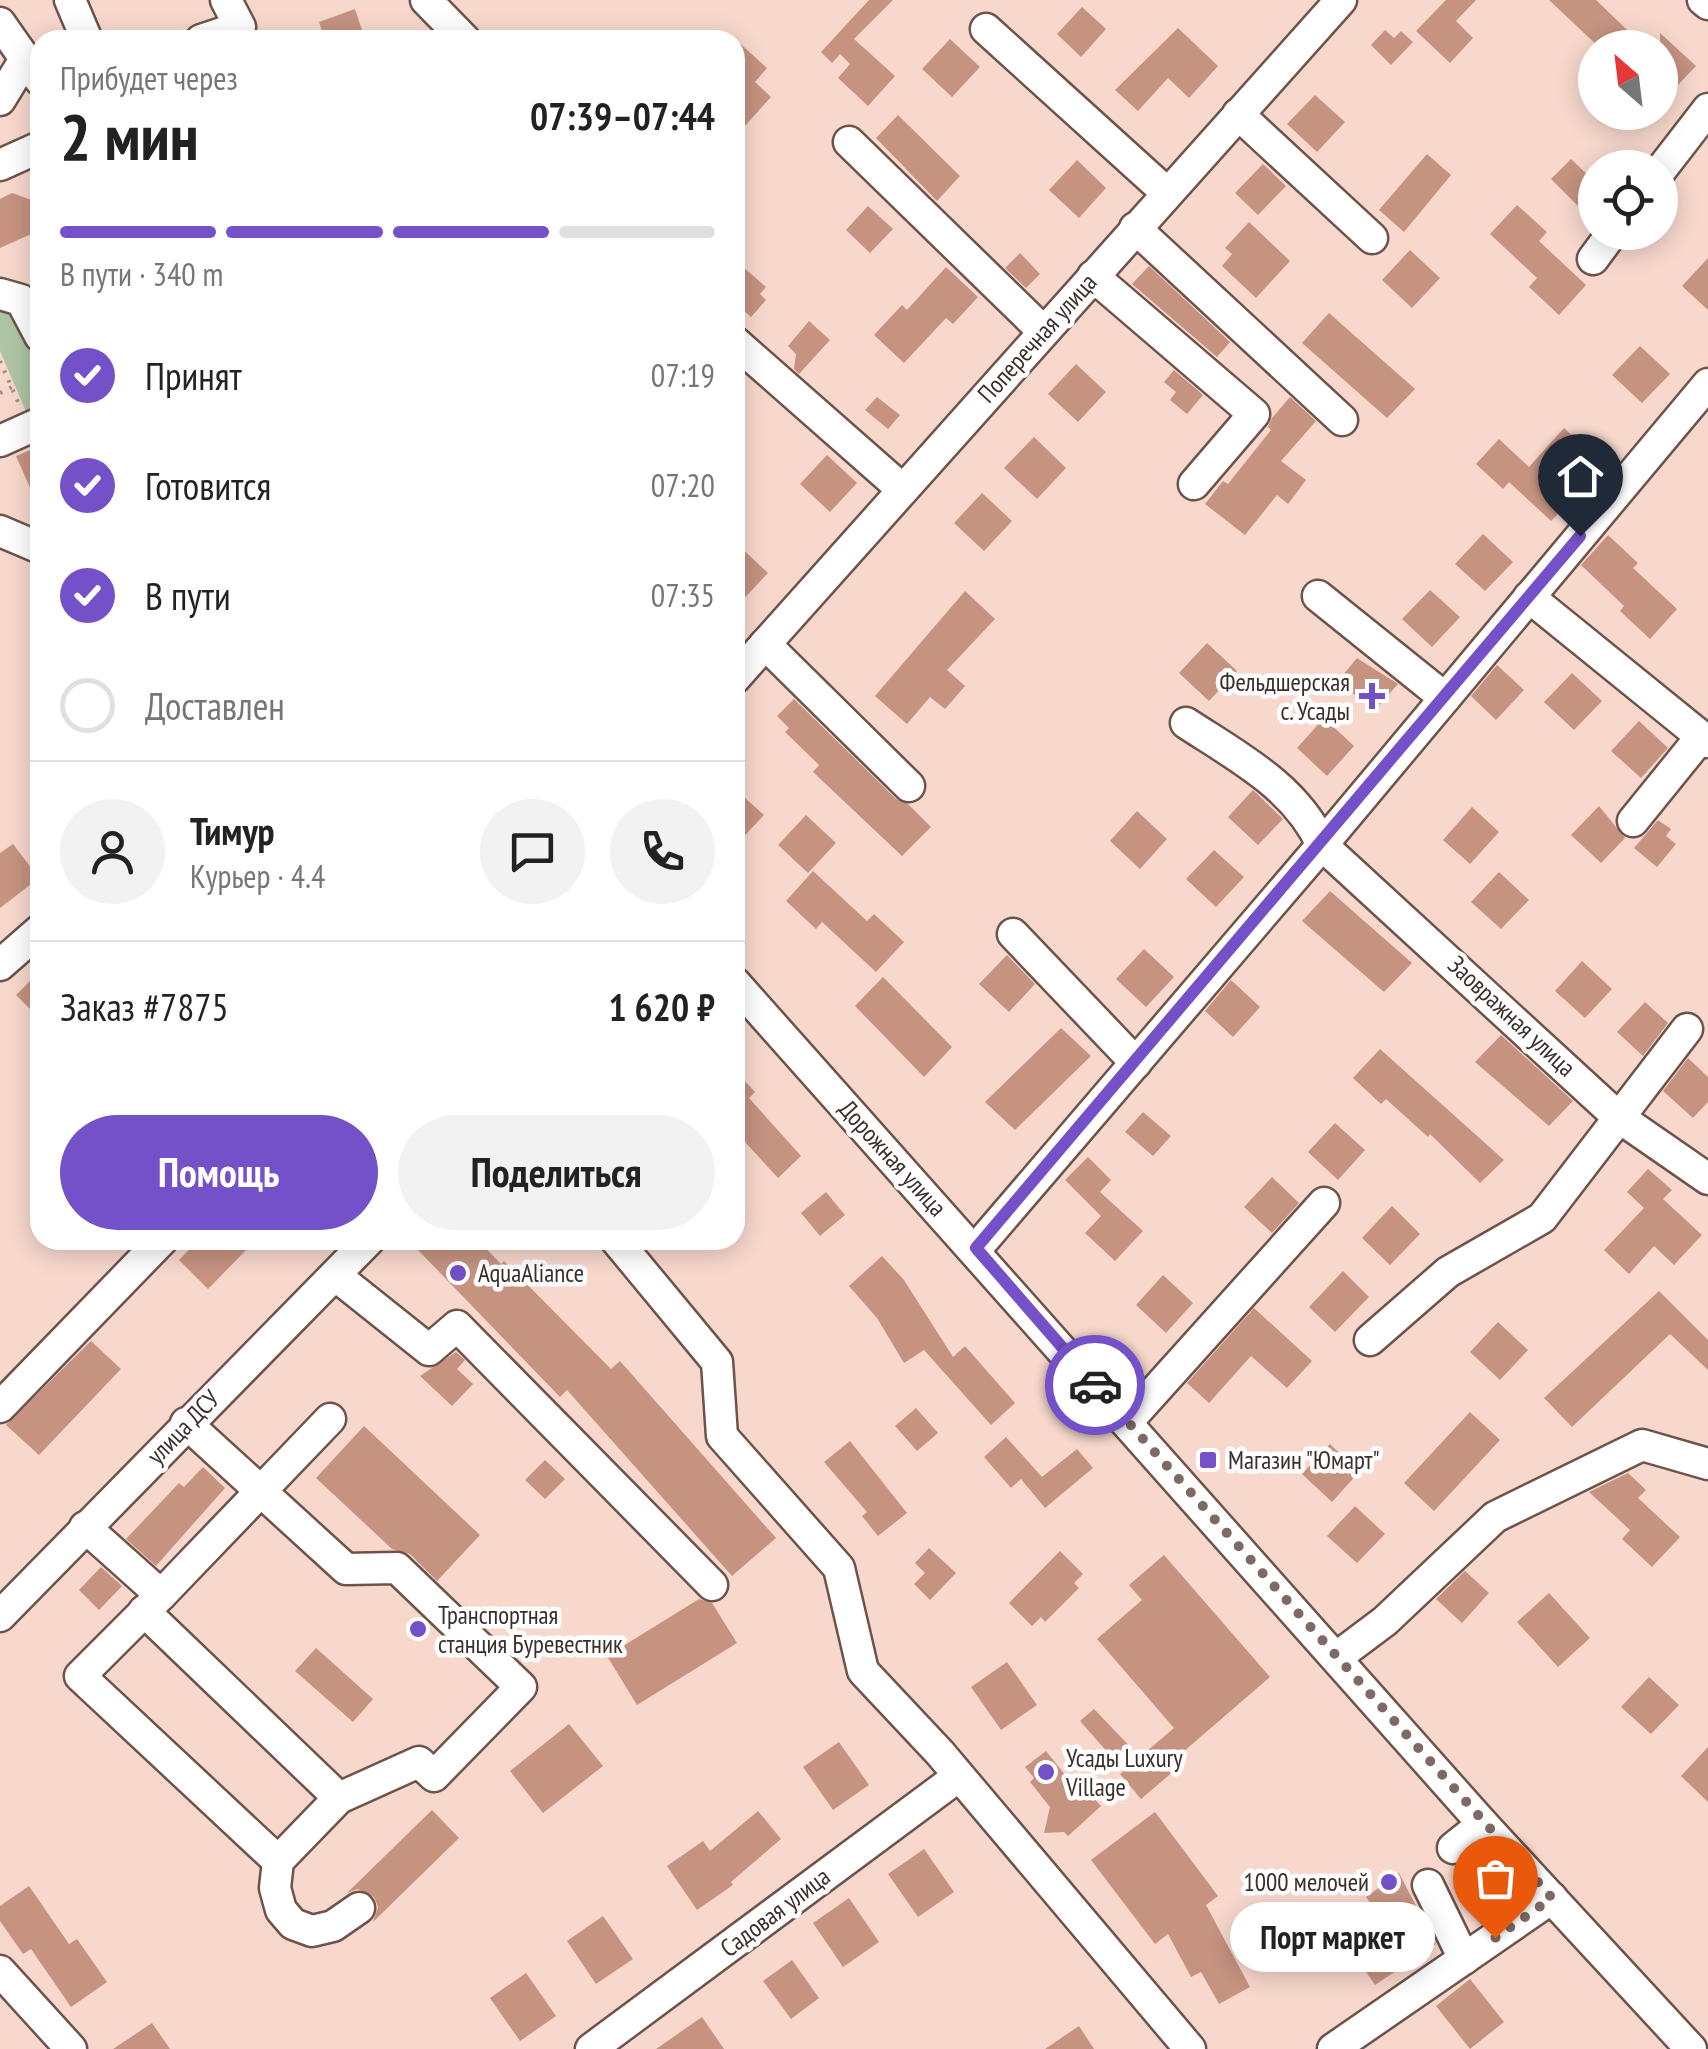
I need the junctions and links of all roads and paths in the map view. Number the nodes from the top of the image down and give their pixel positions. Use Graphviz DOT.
graph roads {
  1 [pos="70,0"];
  2 [pos="426,0"];
  3 [pos="1341,0"];
  4 [pos="0,23"];
  5 [pos="986,29"];
  6 [pos="83,30"];
  7 [pos="455,30"];
  8 [pos="30,66"];
  9 [pos="30,71"];
  10 [pos="0,100"];
  11 [pos="1708,108"];
  12 [pos="1238,114"];
  13 [pos="849,142"];
  14 [pos="1676,150"];
  15 [pos="30,151"];
  16 [pos="4,163"];
  17 [pos="30,170"];
  18 [pos="1167,193"];
  19 [pos="1136,228"];
  20 [pos="1372,238"];
  21 [pos="1600,250"];
  22 [pos="1593,259"];
  23 [pos="1093,276"];
  24 [pos="0,294"];
  25 [pos="30,318"];
  26 [pos="1044,331"];
  27 [pos="745,351"];
  28 [pos="0,361"];
  29 [pos="1708,384"];
  30 [pos="12,387"];
  31 [pos="0,392"];
  32 [pos="30,417"];
  33 [pos="1342,420"];
  34 [pos="30,427"];
  35 [pos="0,441"];
  36 [pos="1194,484"];
  37 [pos="902,489"];
  38 [pos="0,507"];
  39 [pos="23,538"];
  40 [pos="1318,596"];
  41 [pos="1529,597"];
  42 [pos="764,644"];
  43 [pos="745,666"];
  44 [pos="1445,698"];
  45 [pos="1186,723"];
  46 [pos="1705,740"];
  47 [pos="909,786"];
  48 [pos="1634,822"];
  49 [pos="1322,845"];
  50 [pos="1013,934"];
  51 [pos="30,938"];
  52 [pos="0,964"];
  53 [pos="745,994"];
  54 [pos="1687,1030"];
  55 [pos="1136,1062"];
  56 [pos="1618,1116"];
  57 [pos="1708,1179"];
  58 [pos="1324,1203"];
  59 [pos="976,1248"];
  60 [pos="152,1250"];
  61 [pos="359,1250"];
  62 [pos="624,1250"];
  63 [pos="335,1275"];
  64 [pos="1370,1340"];
  65 [pos="0,1407"];
  66 [pos="330,1419"];
  67 [pos="186,1422"];
  68 [pos="1127,1422"];
  69 [pos="1708,1464"];
  70 [pos="262,1490"];
  71 [pos="85,1528"];
  72 [pos="712,1584"];
  73 [pos="152,1603"];
  74 [pos="0,1616"];
  75 [pos="1337,1657"];
  76 [pos="959,1776"];
  77 [pos="339,1798"];
  78 [pos="1483,1824"];
  79 [pos="1453,1848"];
  80 [pos="278,1861"];
  81 [pos="1428,1885"];
  82 [pos="1552,1898"];
  83 [pos="360,1908"];
  84 [pos="1464,1959"];
  85 [pos="0,1971"];
  86 [pos="1695,2039"];
  87 [pos="71,2049"];
  88 [pos="591,2049"];
  89 [pos="1190,2049"];
  90 [pos="1333,2049"];
  1 -- 6 [label="street"];
  2 -- 7 [label="street"];
  3 -- 12 [label="street, Поперечная улица"];
  4 -- 8 [label="street"];
  5 -- 18 [label="street"];
  9 -- 10 [label="street"];
  11 -- 14 [label="street"];
  12 -- 18 [label="street, Поперечная улица"];
  12 -- 20 [label="street"];
  13 -- 26 [label="street"];
  15 -- 16 [label="street"];
  16 -- 17 [label="street"];
  18 -- 19 [label="street, Поперечная улица"];
  19 -- 23 [label="street, Поперечная улица"];
  19 -- 33 [label="street"];
  21 -- 22 [label="street"];
  23 -- 26 [label="street, Поперечная улица"];
  23 -- 36 [label="street"];
  24 -- 25 [label="street"];
  26 -- 37 [label="street, Поперечная улица"];
  27 -- 37 [label="street"];
  28 -- 30 [label="path"];
  29 -- 41 [label="street"];
  30 -- 31 [label="path"];
  30 -- 32 [label="path"];
  34 -- 35 [label="street"];
  37 -- 42 [label="street, Поперечная улица"];
  38 -- 39 [label="street"];
  40 -- 44 [label="street"];
  41 -- 44 [label="street"];
  41 -- 46 [label="street"];
  42 -- 43 [label="street, Поперечная улица"];
  42 -- 47 [label="street"];
  44 -- 49 [label="street"];
  45 -- 49 [label="street, Заовражная улица"];
  46 -- 48 [label="street"];
  49 -- 55 [label="street"];
  49 -- 56 [label="street, Заовражная улица"];
  50 -- 55 [label="street"];
  51 -- 52 [label="street"];
  53 -- 59 [label="street, Дорожная улица"];
  54 -- 56 [label="street"];
  55 -- 59 [label="street"];
  56 -- 57 [label="street, Заовражная улица"];
  56 -- 64 [label="street"];
  58 -- 68 [label="street"];
  59 -- 68 [label="street, Дорожная улица"];
  60 -- 65 [label="street"];
  61 -- 63 [label="street, улица ДСУ"];
  62 -- 76 [label="street"];
  63 -- 67 [label="street, улица ДСУ"];
  63 -- 72 [label="street"];
  66 -- 70 [label="street"];
  67 -- 70 [label="street"];
  67 -- 71 [label="street, улица ДСУ"];
  68 -- 75 [label="street, Дорожная улица"];
  69 -- 75 [label="street"];
  70 -- 73 [label="street"];
  70 -- 77 [label="street"];
  71 -- 73 [label="street"];
  71 -- 74 [label="street, улица ДСУ"];
  73 -- 77 [label="street"];
  73 -- 80 [label="street"];
  75 -- 78 [label="street, Дорожная улица"];
  76 -- 88 [label="street, Садовая улица"];
  76 -- 89 [label="street"];
  77 -- 80 [label="street"];
  78 -- 79 [label="street"];
  78 -- 82 [label="street, Дорожная улица"];
  80 -- 83 [label="street"];
  81 -- 84 [label="street"];
  82 -- 84 [label="street"];
  82 -- 86 [label="street, Дорожная улица"];
  84 -- 90 [label="street"];
  85 -- 87 [label="street"];
}
